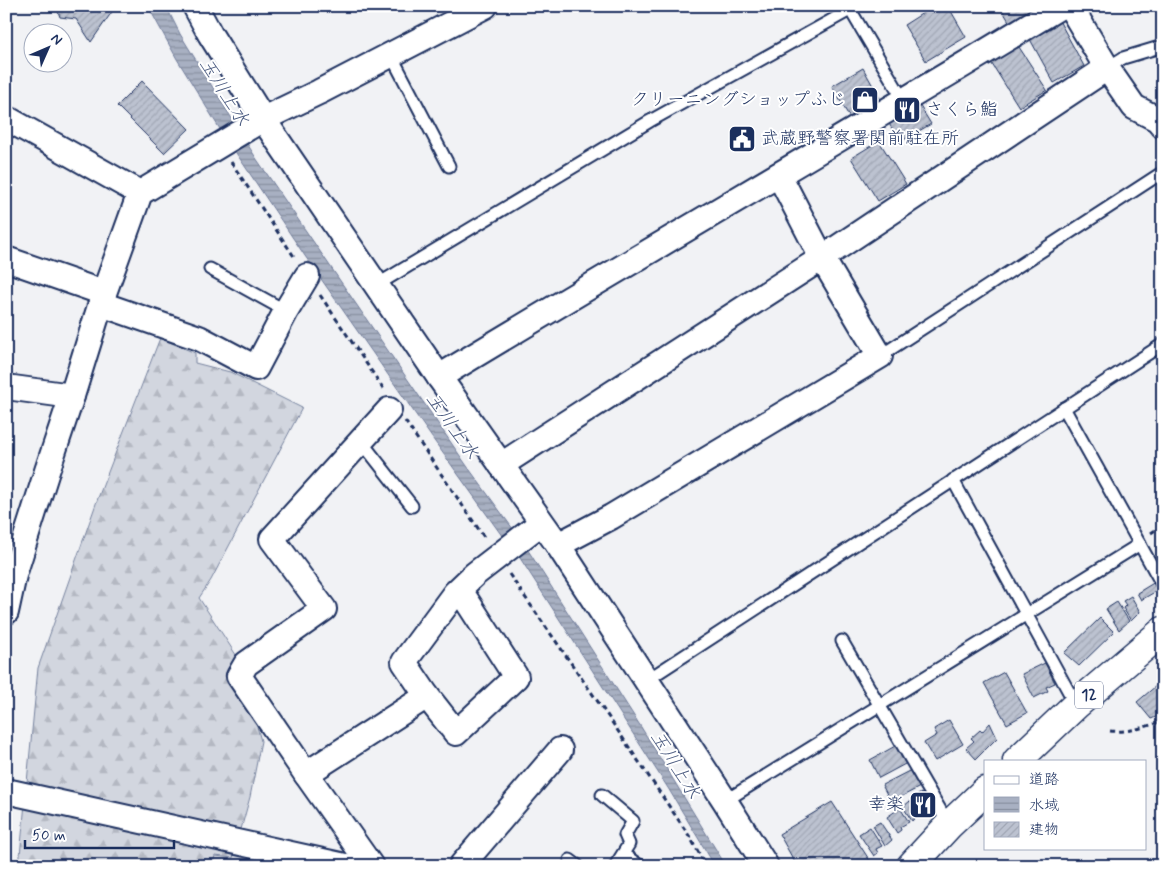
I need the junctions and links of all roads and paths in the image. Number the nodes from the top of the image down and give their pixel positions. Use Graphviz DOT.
graph roads {
  1 [pos="195,6"];
  2 [pos="485,6"];
  3 [pos="1061,6"];
  4 [pos="1070,6"];
  5 [pos="849,8"];
  6 [pos="1163,46"];
  7 [pos="391,55"];
  8 [pos="1107,68"];
  9 [pos="904,101"];
  10 [pos="6,118"];
  11 [pos="256,123"];
  12 [pos="1163,126"];
  13 [pos="222,144"];
  14 [pos="449,166"];
  15 [pos="1163,172"];
  16 [pos="779,175"];
  17 [pos="140,193"];
  18 [pos="822,258"];
  19 [pos="6,259"];
  20 [pos="210,269"];
  21 [pos="307,276"];
  22 [pos="375,286"];
  23 [pos="103,298"];
  24 [pos="286,311"];
  25 [pos="1163,344"];
  26 [pos="880,356"];
  27 [pos="439,377"];
  28 [pos="6,387"];
  29 [pos="72,396"];
  30 [pos="392,406"];
  31 [pos="1064,408"];
  32 [pos="360,441"];
  33 [pos="501,465"];
  34 [pos="953,480"];
  35 [pos="412,506"];
  36 [pos="517,541"];
  37 [pos="1140,544"];
  38 [pos="558,545"];
  39 [pos="10,574"];
  40 [pos="1163,586"];
  41 [pos="455,593"];
  42 [pos="6,612"];
  43 [pos="1026,614"];
  44 [pos="1163,631"];
  45 [pos="842,641"];
  46 [pos="646,680"];
  47 [pos="427,696"];
  48 [pos="879,704"];
  49 [pos="1076,705"];
  50 [pos="1163,721"];
  51 [pos="1110,730"];
  52 [pos="560,750"];
  53 [pos="1017,760"];
  54 [pos="306,774"];
  55 [pos="6,791"];
  56 [pos="984,792"];
  57 [pos="602,795"];
  58 [pos="725,800"];
  59 [pos="949,825"];
  60 [pos="623,854"];
  61 [pos="345,866"];
  62 [pos="371,866"];
  63 [pos="461,866"];
  64 [pos="615,866"];
  65 [pos="640,866"];
  66 [pos="706,866"];
  67 [pos="766,866"];
  68 [pos="911,866"];
  1 -- 11 [label="street"];
  2 -- 7 [label="street"];
  3 -- 9 [label="street"];
  4 -- 8 [label="street"];
  5 -- 9 [label="lane"];
  5 -- 22 [label="lane"];
  6 -- 8 [label="lane"];
  7 -- 11 [label="street"];
  7 -- 14 [label="lane"];
  8 -- 12 [label="street"];
  8 -- 18 [label="street"];
  9 -- 16 [label="street"];
  10 -- 17 [label="street"];
  11 -- 13 [label="street"];
  11 -- 22 [label="street"];
  13 -- 17 [label="street"];
  13 -- 21 [label="path"];
  15 -- 26 [label="lane"];
  16 -- 18 [label="street"];
  16 -- 27 [label="street"];
  17 -- 23 [label="street"];
  18 -- 26 [label="street"];
  18 -- 33 [label="street"];
  19 -- 23 [label="street"];
  20 -- 24 [label="lane"];
  21 -- 24 [label="street"];
  21 -- 30 [label="path"];
  22 -- 27 [label="street"];
  23 -- 24 [label="street"];
  23 -- 29 [label="street"];
  25 -- 31 [label="lane"];
  26 -- 38 [label="street"];
  27 -- 33 [label="street"];
  28 -- 29 [label="street"];
  29 -- 39 [label="street"];
  30 -- 32 [label="street"];
  30 -- 36 [label="path"];
  31 -- 34 [label="lane"];
  31 -- 37 [label="lane"];
  32 -- 35 [label="lane"];
  32 -- 54 [label="street"];
  33 -- 36 [label="street"];
  34 -- 43 [label="lane"];
  34 -- 46 [label="lane"];
  36 -- 38 [label="street"];
  36 -- 41 [label="street"];
  36 -- 66 [label="path"];
  37 -- 40 [label="lane"];
  37 -- 43 [label="lane"];
  38 -- 46 [label="street"];
  39 -- 42 [label="street"];
  41 -- 47 [label="street"];
  41 -- 47 [label="street"];
  43 -- 48 [label="lane"];
  43 -- 49 [label="lane"];
  44 -- 49 [label="main road, 12"];
  45 -- 48 [label="lane"];
  46 -- 58 [label="street"];
  47 -- 54 [label="street"];
  48 -- 58 [label="lane"];
  48 -- 59 [label="lane"];
  49 -- 53 [label="main road, 12"];
  50 -- 51 [label="path"];
  52 -- 63 [label="street"];
  54 -- 62 [label="street"];
  55 -- 61 [label="street"];
  56 -- 59 [label="main road"];
  57 -- 60 [label="lane"];
  58 -- 67 [label="street"];
  59 -- 68 [label="main road"];
  60 -- 64 [label="lane"];
  60 -- 65 [label="lane"];
}
